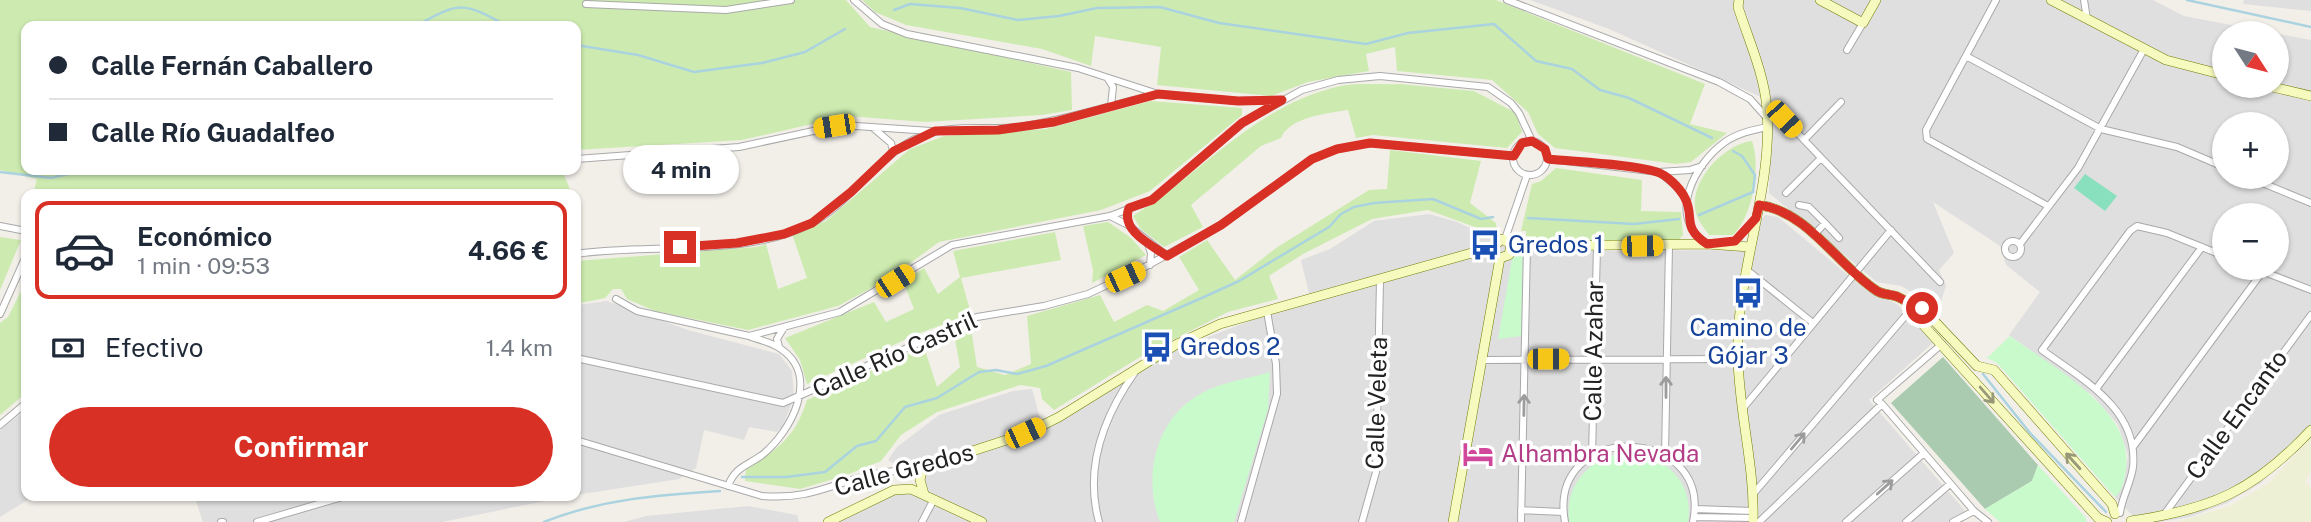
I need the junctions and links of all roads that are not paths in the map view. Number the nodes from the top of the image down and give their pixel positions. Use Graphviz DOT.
graph roads {
  1 [pos="790,0"];
  2 [pos="855,0"];
  3 [pos="1507,0"];
  4 [pos="1820,0"];
  5 [pos="1876,0"];
  6 [pos="1996,0"];
  7 [pos="2051,0"];
  8 [pos="2084,0"];
  9 [pos="1738,3"];
  10 [pos="586,4"];
  11 [pos="2087,19"];
  12 [pos="1863,23"];
  13 [pos="1847,50"];
  14 [pos="2143,51"];
  15 [pos="1966,56"];
  16 [pos="2212,72"];
  17 [pos="1108,79"];
  18 [pos="2289,91"];
  19 [pos="1158,94"];
  20 [pos="1765,94"];
  21 [pos="2311,96"];
  22 [pos="1750,99"];
  23 [pos="1282,100"];
  24 [pos="1841,102"];
  25 [pos="1111,106"];
  26 [pos="1766,106"];
  27 [pos="1767,123"];
  28 [pos="871,126"];
  29 [pos="2101,129"];
  30 [pos="935,131"];
  31 [pos="1532,141"];
  32 [pos="1804,141"];
  33 [pos="894,151"];
  34 [pos="1514,156"];
  35 [pos="1821,158"];
  36 [pos="581,159"];
  37 [pos="1548,159"];
  38 [pos="2212,162"];
  39 [pos="1703,165"];
  40 [pos="1659,172"];
  41 [pos="1527,175"];
  42 [pos="2277,189"];
  43 [pos="1786,193"];
  44 [pos="1686,200"];
  45 [pos="2311,203"];
  46 [pos="1759,205"];
  47 [pos="1800,205"];
  48 [pos="2048,206"];
  49 [pos="1129,208"];
  50 [pos="1110,216"];
  51 [pos="1756,218"];
  52 [pos="1825,223"];
  53 [pos="1128,225"];
  54 [pos="0,226"];
  55 [pos="1690,228"];
  56 [pos="21,230"];
  57 [pos="1891,230"];
  58 [pos="1814,236"];
  59 [pos="1839,238"];
  60 [pos="1147,242"];
  61 [pos="1508,243"];
  62 [pos="1707,244"];
  63 [pos="2020,244"];
  64 [pos="1674,245"];
  65 [pos="1718,245"];
  66 [pos="1527,246"];
  67 [pos="1597,246"];
  68 [pos="1493,247"];
  69 [pos="1750,247"];
  70 [pos="2202,247"];
  71 [pos="2212,251"];
  72 [pos="581,254"];
  73 [pos="1167,256"];
  74 [pos="1500,258"];
  75 [pos="1150,265"];
  76 [pos="21,269"];
  77 [pos="1747,270"];
  78 [pos="1856,273"];
  79 [pos="2256,280"];
  80 [pos="2286,280"];
  81 [pos="1380,281"];
  82 [pos="1940,282"];
  83 [pos="2311,290"];
  84 [pos="616,299"];
  85 [pos="1913,307"];
  86 [pos="1267,310"];
  87 [pos="0,314"];
  88 [pos="2311,315"];
  89 [pos="1813,323"];
  90 [pos="783,329"];
  91 [pos="749,336"];
  92 [pos="1946,341"];
  93 [pos="779,347"];
  94 [pos="581,359"];
  95 [pos="1525,359"];
  96 [pos="1594,359"];
  97 [pos="1737,359"];
  98 [pos="1483,360"];
  99 [pos="1666,360"];
  100 [pos="1140,365"];
  101 [pos="1978,366"];
  102 [pos="1969,375"];
  103 [pos="2095,389"];
  104 [pos="799,398"];
  105 [pos="1882,404"];
  106 [pos="21,407"];
  107 [pos="1744,407"];
  108 [pos="0,425"];
  109 [pos="2311,430"];
  110 [pos="581,442"];
  111 [pos="2133,447"];
  112 [pos="1924,453"];
  113 [pos="1665,455"];
  114 [pos="1592,456"];
  115 [pos="923,467"];
  116 [pos="1950,484"];
  117 [pos="728,486"];
  118 [pos="924,494"];
  119 [pos="1754,494"];
  120 [pos="934,499"];
  121 [pos="329,501"];
  122 [pos="1521,510"];
  123 [pos="1563,512"];
  124 [pos="2118,514"];
  125 [pos="1694,516"];
  126 [pos="1976,516"];
  127 [pos="2163,516"];
  128 [pos="1755,518"];
  129 [pos="257,522"];
  130 [pos="828,522"];
  131 [pos="922,522"];
  132 [pos="982,522"];
  133 [pos="1099,522"];
  134 [pos="1241,522"];
  135 [pos="1362,522"];
  136 [pos="1453,522"];
  137 [pos="1521,522"];
  138 [pos="1565,522"];
  139 [pos="1846,522"];
  140 [pos="1906,522"];
  141 [pos="1953,522"];
  142 [pos="1988,522"];
  143 [pos="2107,522"];
  144 [pos="2131,522"];
  1 -- 10 [label="street"];
  2 -- 17 [label="street"];
  3 -- 22 [label="street"];
  4 -- 12 [label="street"];
  5 -- 12 [label="street"];
  6 -- 15 [label="street"];
  7 -- 11 [label="street"];
  8 -- 11 [label="street"];
  9 -- 20 [label="street"];
  11 -- 14 [label="street"];
  12 -- 13 [label="street"];
  14 -- 16 [label="street"];
  14 -- 29 [label="street"];
  15 -- 29 [label="street"];
  15 -- 48 [label="street"];
  17 -- 19 [label="street"];
  17 -- 25 [label="street"];
  18 -- 21 [label="street"];
  19 -- 23 [label="street"];
  19 -- 25 [label="street"];
  20 -- 22 [label="street"];
  20 -- 26 [label="street"];
  22 -- 27 [label="street"];
  23 -- 31 [label="street"];
  23 -- 49 [label="street"];
  24 -- 32 [label="street"];
  25 -- 30 [label="street"];
  26 -- 27 [label="street"];
  26 -- 32 [label="street"];
  27 -- 39 [label="street"];
  27 -- 46 [label="street"];
  28 -- 30 [label="street"];
  28 -- 33 [label="street"];
  28 -- 36 [label="street"];
  29 -- 38 [label="street"];
  29 -- 48 [label="street"];
  30 -- 33 [label="street"];
  31 -- 34 [label="street"];
  31 -- 37 [label="street"];
  32 -- 35 [label="street"];
  33 -- 72 [label="street"];
  34 -- 41 [label="street"];
  34 -- 73 [label="street, Calle Río Castril"];
  35 -- 43 [label="street"];
  35 -- 57 [label="street"];
  37 -- 40 [label="street"];
  37 -- 41 [label="street"];
  39 -- 40 [label="street"];
  39 -- 44 [label="street"];
  40 -- 44 [label="street"];
  41 -- 61 [label="street"];
  42 -- 45 [label="street"];
  44 -- 55 [label="street"];
  46 -- 51 [label="street"];
  46 -- 58 [label="street"];
  47 -- 52 [label="street"];
  48 -- 63 [label="street"];
  49 -- 50 [label="street"];
  49 -- 53 [label="street"];
  50 -- 53 [label="street"];
  50 -- 90 [label="street"];
  51 -- 65 [label="street"];
  51 -- 69 [label="street"];
  52 -- 58 [label="street"];
  52 -- 59 [label="street"];
  53 -- 60 [label="street"];
  54 -- 56 [label="street"];
  55 -- 62 [label="street"];
  55 -- 64 [label="street"];
  57 -- 78 [label="street"];
  57 -- 82 [label="street"];
  58 -- 78 [label="street"];
  60 -- 73 [label="street"];
  60 -- 75 [label="street"];
  61 -- 66 [label="street"];
  61 -- 68 [label="street, Calle Gredos"];
  61 -- 74 [label="street"];
  62 -- 64 [label="street"];
  62 -- 65 [label="street"];
  64 -- 67 [label="street"];
  64 -- 99 [label="street"];
  65 -- 69 [label="street"];
  66 -- 67 [label="street"];
  66 -- 95 [label="street"];
  67 -- 96 [label="street, Calle Azahar"];
  68 -- 74 [label="street"];
  68 -- 81 [label="street, Calle Gredos"];
  69 -- 77 [label="street"];
  70 -- 71 [label="street"];
  70 -- 103 [label="street"];
  70 -- 103 [label="street"];
  73 -- 75 [label="street, Calle Río Castril"];
  74 -- 98 [label="street"];
  75 -- 104 [label="street, Calle Río Castril"];
  76 -- 87 [label="street"];
  77 -- 89 [label="street"];
  77 -- 97 [label="street"];
  78 -- 85 [label="street"];
  78 -- 89 [label="street"];
  79 -- 111 [label="street"];
  80 -- 83 [label="street"];
  81 -- 86 [label="street, Calle Gredos"];
  81 -- 135 [label="street, Calle Veleta"];
  84 -- 91 [label="street"];
  85 -- 92 [label="street"];
  119 -- 85 [label="street, one-way"];
  86 -- 100 [label="street, Calle Gredos"];
  86 -- 134 [label="street"];
  88 -- 127 [label="street, Calle Encanto"];
  89 -- 107 [label="street"];
  90 -- 91 [label="street"];
  90 -- 93 [label="street"];
  91 -- 93 [label="street"];
  92 -- 101 [label="street"];
  92 -- 102 [label="street"];
  92 -- 105 [label="street"];
  93 -- 104 [label="street"];
  94 -- 104 [label="street, Calle Río Castril"];
  95 -- 96 [label="street"];
  95 -- 98 [label="street"];
  122 -- 95 [label="street, one-way"];
  96 -- 99 [label="street"];
  96 -- 114 [label="street, Calle Azahar"];
  97 -- 99 [label="street"];
  97 -- 107 [label="street"];
  98 -- 136 [label="street"];
  113 -- 99 [label="street, one-way"];
  100 -- 115 [label="street, Calle Gredos"];
  100 -- 133 [label="street"];
  101 -- 102 [label="street"];
  124 -- 101 [label="street, one-way"];
  102 -- 143 [label="street, one-way"];
  103 -- 111 [label="street"];
  104 -- 117 [label="street"];
  105 -- 112 [label="street"];
  105 -- 128 [label="street"];
  106 -- 108 [label="street"];
  107 -- 119 [label="street"];
  109 -- 127 [label="street"];
  110 -- 117 [label="street, Calle Gredos"];
  111 -- 124 [label="street"];
  112 -- 116 [label="street"];
  139 -- 112 [label="street, one-way"];
  113 -- 114 [label="street"];
  113 -- 125 [label="street"];
  114 -- 123 [label="street"];
  115 -- 117 [label="street, Calle Gredos"];
  115 -- 118 [label="street"];
  116 -- 126 [label="street"];
  116 -- 140 [label="street"];
  118 -- 120 [label="street"];
  118 -- 130 [label="street"];
  119 -- 128 [label="street"];
  120 -- 131 [label="street"];
  120 -- 132 [label="street"];
  121 -- 129 [label="street"];
  122 -- 123 [label="street"];
  122 -- 137 [label="street"];
  123 -- 138 [label="street"];
  124 -- 143 [label="street"];
  124 -- 144 [label="street"];
  125 -- 128 [label="street"];
  126 -- 141 [label="street"];
  126 -- 142 [label="street"];
  127 -- 144 [label="street"];
}
